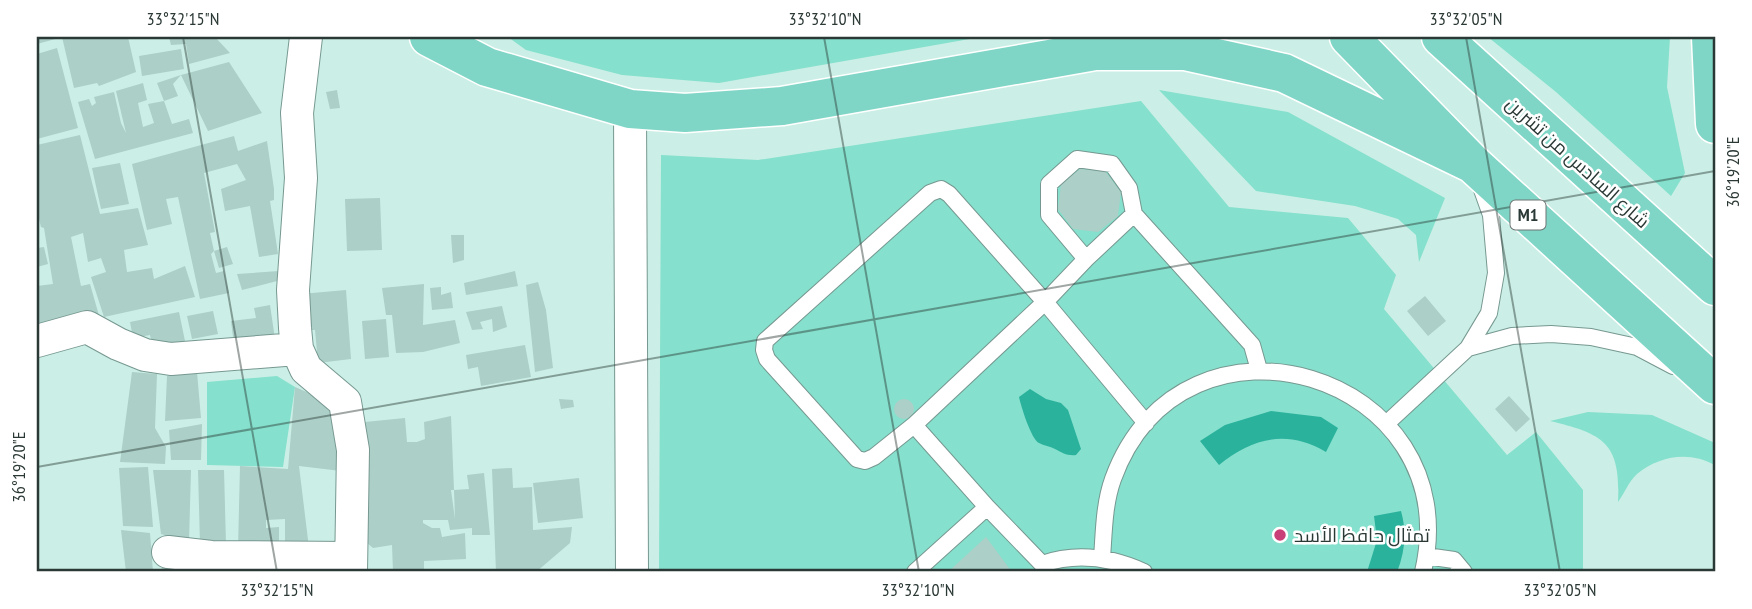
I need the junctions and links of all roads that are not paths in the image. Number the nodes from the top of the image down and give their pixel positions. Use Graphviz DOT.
graph roads {
  1 [pos="306,37"];
  2 [pos="429,37"];
  3 [pos="1349,37"];
  4 [pos="1441,37"];
  5 [pos="1711,37"];
  6 [pos="630,109"];
  7 [pos="1715,124"];
  8 [pos="1473,164"];
  9 [pos="1134,215"];
  10 [pos="1086,258"];
  11 [pos="1715,286"];
  12 [pos="1045,302"];
  13 [pos="37,341"];
  14 [pos="1468,348"];
  15 [pos="297,349"];
  16 [pos="1259,370"];
  17 [pos="1715,386"];
  18 [pos="1146,423"];
  19 [pos="1386,424"];
  20 [pos="914,425"];
  21 [pos="987,507"];
  22 [pos="168,552"];
  23 [pos="1102,558"];
  24 [pos="1424,564"];
  25 [pos="351,565"];
  26 [pos="632,572"];
  27 [pos="915,572"];
  28 [pos="1144,572"];
  29 [pos="1464,572"];
  1 -- 15 [label="street"];
  2 -- 6 [label="highway"];
  3 -- 8 [label="highway, M1"];
  4 -- 11 [label="highway, شارع السادس من تشرين"];
  5 -- 7 [label="highway"];
  6 -- 8 [label="highway"];
  6 -- 26 [label="street"];
  8 -- 14 [label="lane"];
  8 -- 17 [label="highway, M1"];
  9 -- 10 [label="lane"];
  9 -- 10 [label="lane"];
  9 -- 16 [label="lane"];
  10 -- 12 [label="lane"];
  12 -- 18 [label="lane"];
  12 -- 20 [label="lane"];
  12 -- 20 [label="lane"];
  13 -- 15 [label="street"];
  14 -- 17 [label="lane"];
  14 -- 19 [label="lane"];
  15 -- 25 [label="street"];
  16 -- 18 [label="lane"];
  16 -- 19 [label="lane"];
  18 -- 23 [label="lane"];
  19 -- 24 [label="lane"];
  20 -- 21 [label="lane"];
  21 -- 23 [label="lane"];
  21 -- 27 [label="lane"];
  22 -- 25 [label="street"];
  23 -- 28 [label="lane"];
  24 -- 29 [label="lane"];
}
